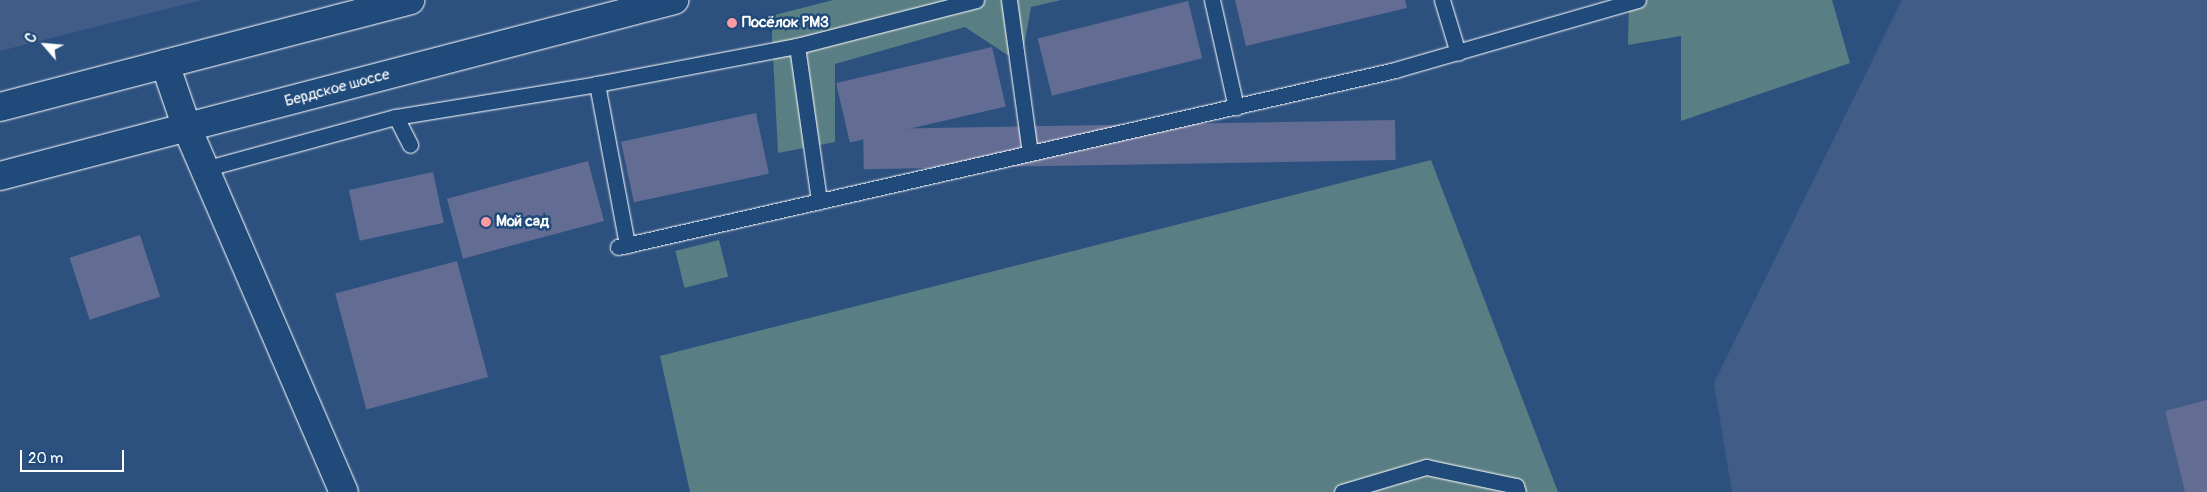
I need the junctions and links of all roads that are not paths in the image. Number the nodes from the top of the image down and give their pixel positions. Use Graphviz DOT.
graph roads {
  1 [pos="410,0"];
  2 [pos="674,0"];
  3 [pos="976,0"];
  4 [pos="1009,0"];
  5 [pos="1212,0"];
  6 [pos="1442,0"];
  7 [pos="1638,0"];
  8 [pos="797,46"];
  9 [pos="1458,54"];
  10 [pos="165,64"];
  11 [pos="597,84"];
  12 [pos="1236,106"];
  13 [pos="0,107"];
  14 [pos="396,117"];
  15 [pos="187,128"];
  16 [pos="410,145"];
  17 [pos="1030,153"];
  18 [pos="204,169"];
  19 [pos="0,176"];
  20 [pos="819,201"];
  21 [pos="344,492"];
  22 [pos="1342,492"];
  23 [pos="1518,492"];
  1 -- 10 [label="main road"];
  2 -- 15 [label="main road, Бердское шоссе"];
  3 -- 8 [label="lane"];
  4 -- 17 [label="lane"];
  5 -- 12 [label="lane"];
  6 -- 9 [label="lane"];
  7 -- 9 [label="lane"];
  8 -- 11 [label="lane"];
  8 -- 20 [label="lane"];
  9 -- 12 [label="lane"];
  10 -- 13 [label="main road"];
  10 -- 15 [label="main road"];
  11 -- 14 [label="lane"];
  11 -- 20 [label="lane"];
  12 -- 17 [label="lane"];
  14 -- 16 [label="lane"];
  14 -- 18 [label="lane"];
  15 -- 18 [label="main road"];
  15 -- 19 [label="main road, Бердское шоссе"];
  17 -- 20 [label="lane"];
  18 -- 21 [label="main road"];
  22 -- 23 [label="lane"];
}
